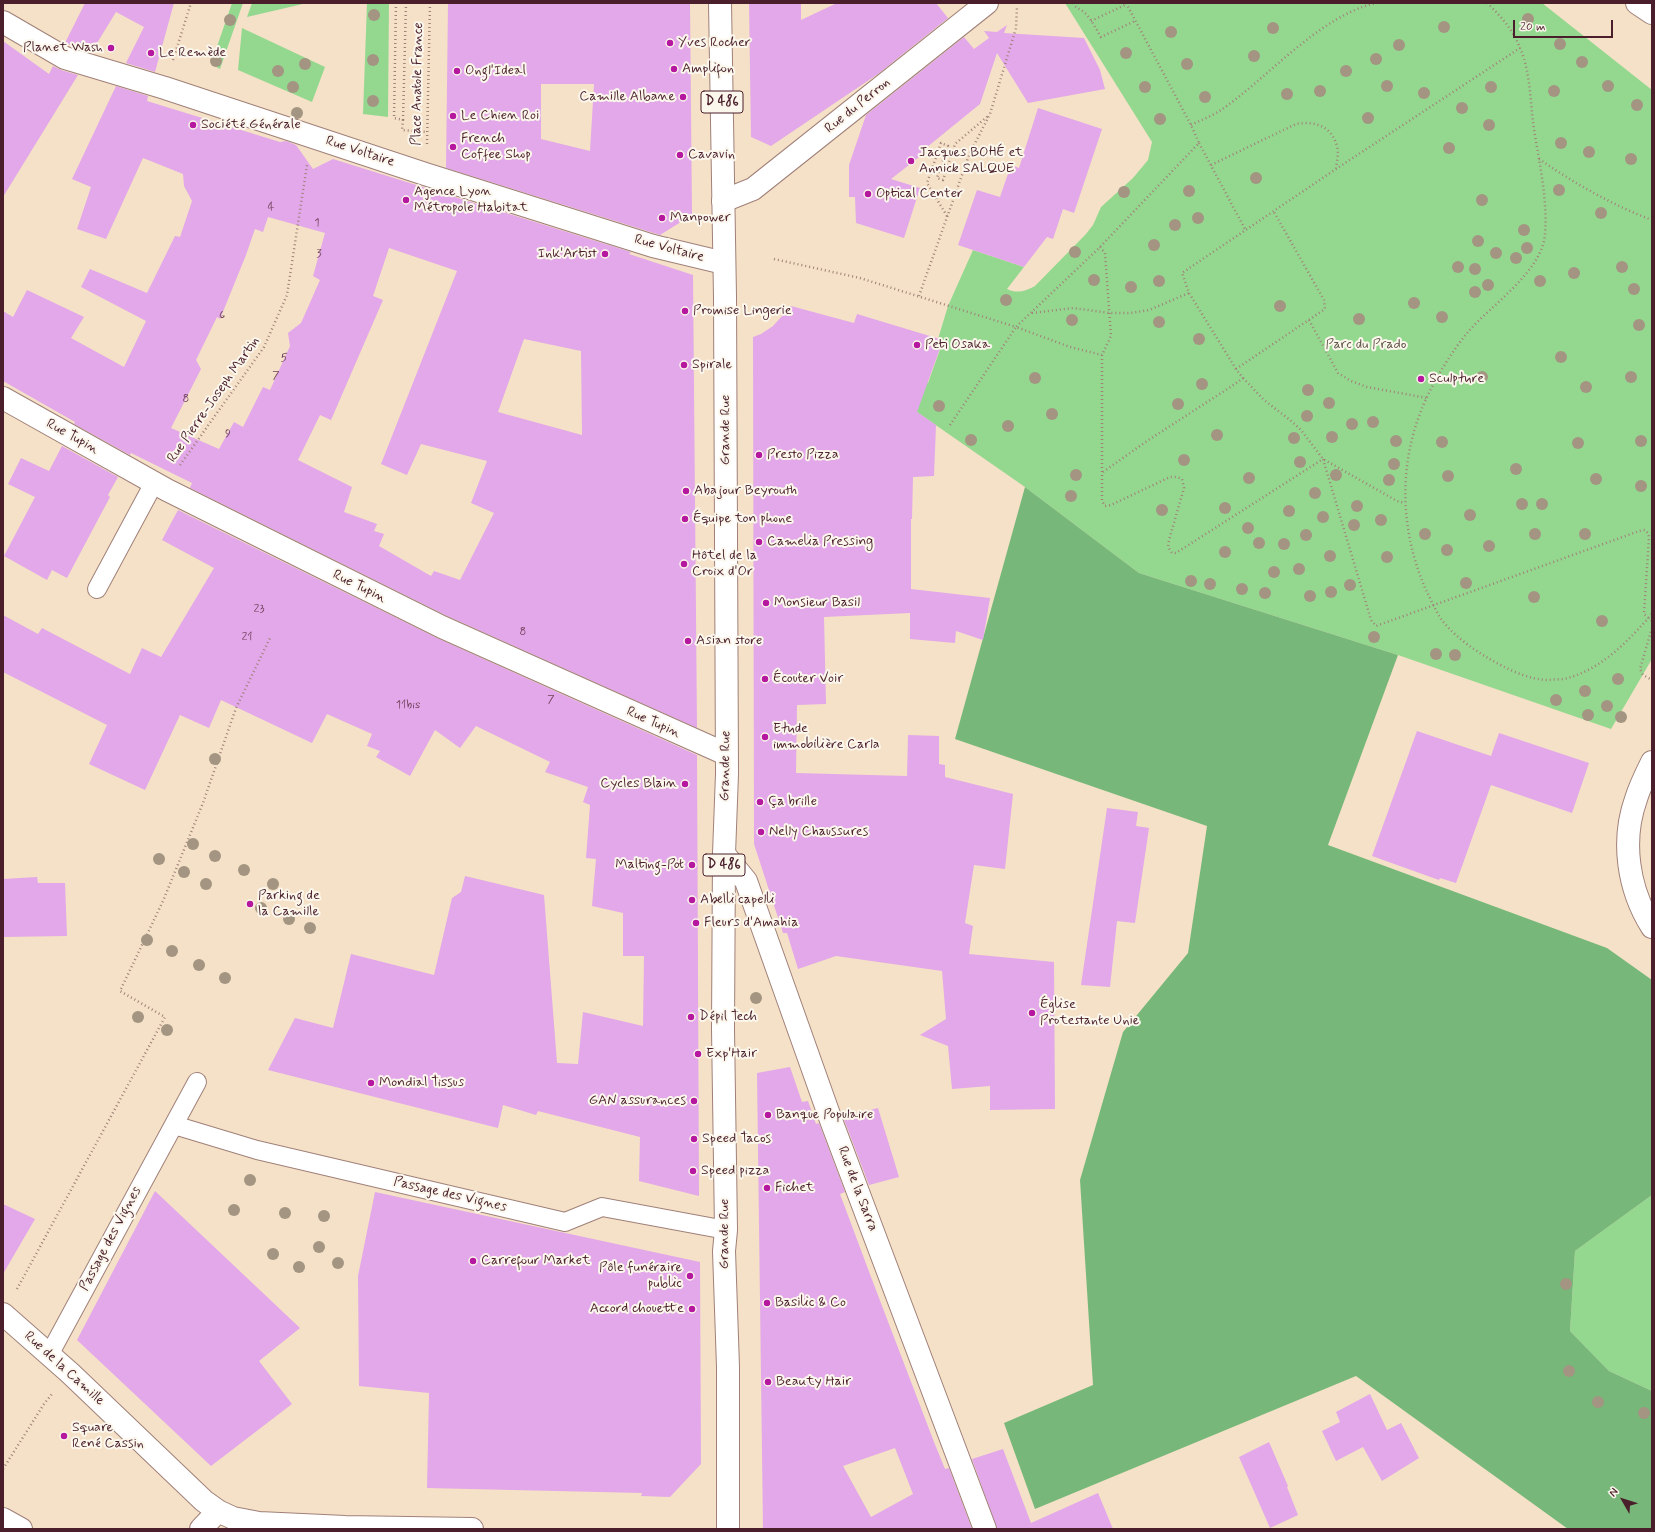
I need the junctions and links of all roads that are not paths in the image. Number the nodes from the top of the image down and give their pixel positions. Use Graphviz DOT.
graph roads {
  1 [pos="720,3"];
  2 [pos="987,3"];
  3 [pos="1637,3"];
  4 [pos="1652,13"];
  5 [pos="3,22"];
  6 [pos="723,201"];
  7 [pos="724,263"];
  8 [pos="3,398"];
  9 [pos="160,487"];
  10 [pos="97,589"];
  11 [pos="726,754"];
  12 [pos="1652,762"];
  13 [pos="724,854"];
  14 [pos="1652,927"];
  15 [pos="197,1082"];
  16 [pos="174,1125"];
  17 [pos="726,1230"];
  18 [pos="3,1314"];
  19 [pos="49,1354"];
  20 [pos="218,1511"];
  21 [pos="3,1519"];
  22 [pos="310,1527"];
  23 [pos="21,1529"];
  24 [pos="201,1529"];
  25 [pos="472,1529"];
  26 [pos="728,1529"];
  27 [pos="984,1529"];
  1 -- 6 [label="street, Grande Rue / D 486"];
  2 -- 6 [label="street, Rue du Perron"];
  3 -- 4 [label="street"];
  5 -- 7 [label="street, Rue Voltaire"];
  6 -- 7 [label="street, Grande Rue / D 486"];
  7 -- 11 [label="street, Grande Rue / D 486"];
  8 -- 9 [label="street, Rue Tupin"];
  9 -- 10 [label="lane"];
  9 -- 11 [label="street, Rue Tupin"];
  11 -- 13 [label="street, Grande Rue / D 486"];
  12 -- 14 [label="street"];
  13 -- 17 [label="street, Grande Rue / D 486"];
  13 -- 27 [label="street, Rue de la Sarra"];
  15 -- 16 [label="lane, Passage des Vignes"];
  16 -- 17 [label="lane, Passage des Vignes"];
  16 -- 19 [label="lane, Passage des Vignes"];
  17 -- 26 [label="street, Grande Rue / D 486"];
  18 -- 19 [label="street, Rue de la Camille"];
  19 -- 20 [label="street, Rue de la Camille"];
  20 -- 22 [label="street, Rue de la Camille"];
  20 -- 24 [label="street"];
  21 -- 23 [label="street"];
  22 -- 25 [label="street, Rue de la Camille"];
}
